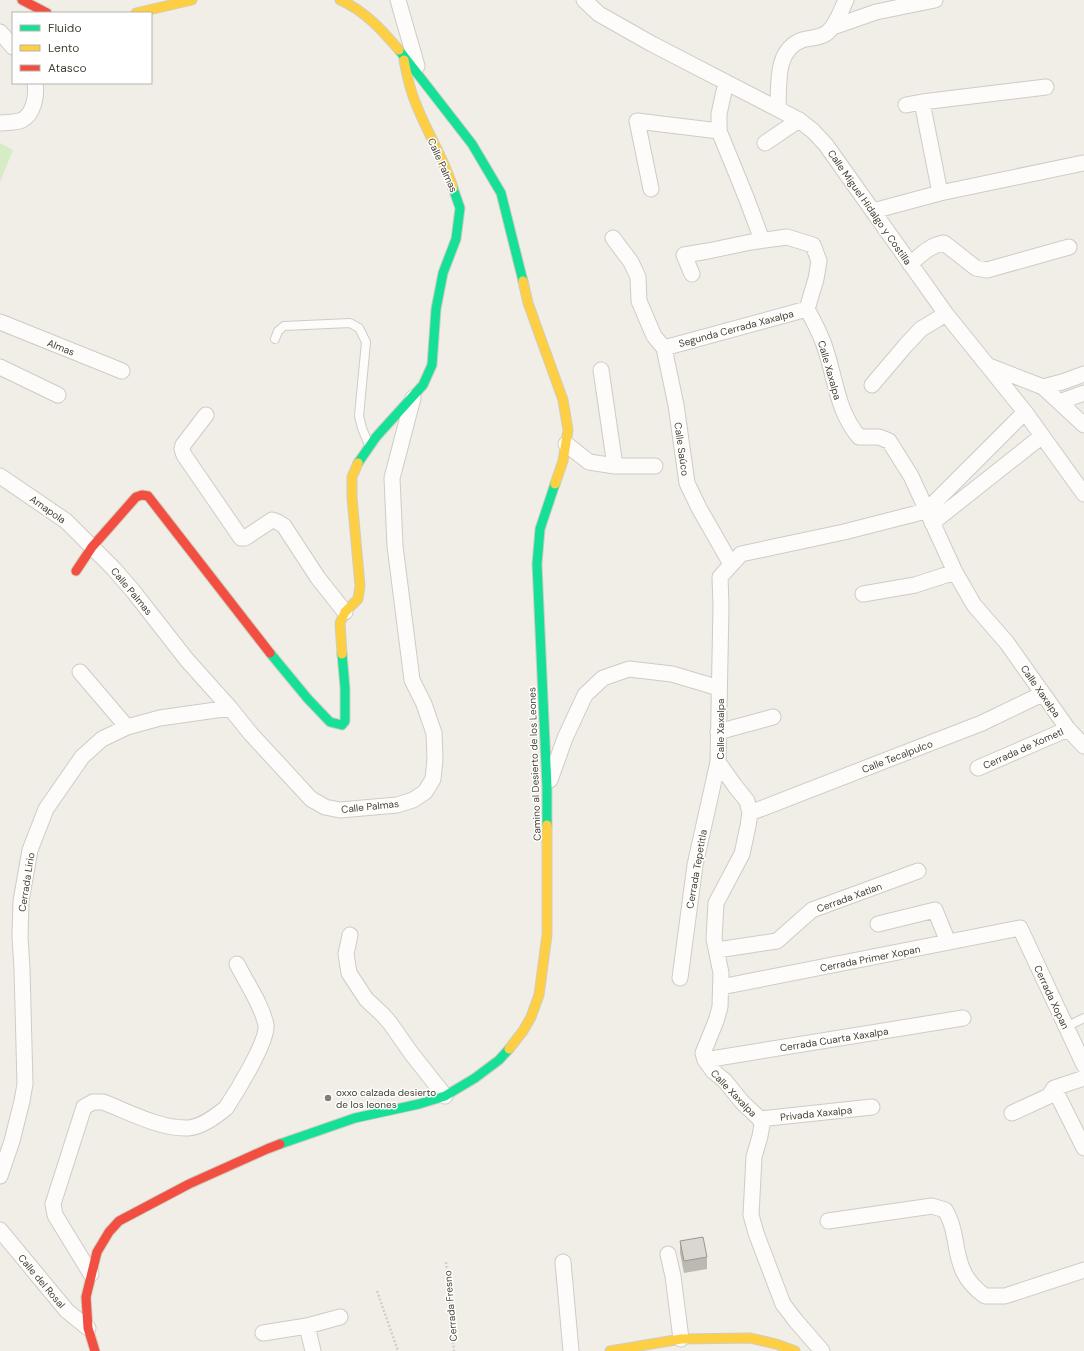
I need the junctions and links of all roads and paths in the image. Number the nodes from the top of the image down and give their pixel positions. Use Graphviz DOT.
graph roads {
  1 [pos="22,0"];
  2 [pos="192,0"];
  3 [pos="340,0"];
  4 [pos="398,0"];
  5 [pos="584,0"];
  6 [pos="603,0"];
  7 [pos="846,0"];
  8 [pos="935,0"];
  9 [pos="878,6"];
  10 [pos="44,12"];
  11 [pos="140,12"];
  12 [pos="604,17"];
  13 [pos="833,27"];
  14 [pos="0,32"];
  15 [pos="12,46"];
  16 [pos="402,53"];
  17 [pos="421,78"];
  18 [pos="726,82"];
  19 [pos="35,84"];
  20 [pos="1046,87"];
  21 [pos="922,102"];
  22 [pos="906,105"];
  23 [pos="778,108"];
  24 [pos="799,120"];
  25 [pos="0,123"];
  26 [pos="719,131"];
  27 [pos="765,143"];
  28 [pos="1083,163"];
  29 [pos="651,189"];
  30 [pos="940,193"];
  31 [pos="873,211"];
  32 [pos="613,238"];
  33 [pos="762,240"];
  34 [pos="1069,247"];
  35 [pos="910,264"];
  36 [pos="692,274"];
  37 [pos="808,309"];
  38 [pos="946,314"];
  39 [pos="0,322"];
  40 [pos="275,339"];
  41 [pos="664,348"];
  42 [pos="987,365"];
  43 [pos="0,366"];
  44 [pos="601,370"];
  45 [pos="122,371"];
  46 [pos="1084,374"];
  47 [pos="872,385"];
  48 [pos="1043,387"];
  49 [pos="1084,393"];
  50 [pos="415,394"];
  51 [pos="58,395"];
  52 [pos="1059,402"];
  53 [pos="1025,412"];
  54 [pos="206,415"];
  55 [pos="1084,425"];
  56 [pos="1042,436"];
  57 [pos="566,444"];
  58 [pos="370,445"];
  59 [pos="615,466"];
  60 [pos="655,466"];
  61 [pos="0,476"];
  62 [pos="1084,494"];
  63 [pos="929,517"];
  64 [pos="92,547"];
  65 [pos="732,564"];
  66 [pos="76,571"];
  67 [pos="954,572"];
  68 [pos="863,594"];
  69 [pos="345,612"];
  70 [pos="80,672"];
  71 [pos="720,688"];
  72 [pos="1042,694"];
  73 [pos="230,708"];
  74 [pos="773,717"];
  75 [pos="127,727"];
  76 [pos="1068,728"];
  77 [pos="718,732"];
  78 [pos="1084,746"];
  79 [pos="718,762"];
  80 [pos="978,768"];
  81 [pos="547,787"];
  82 [pos="750,813"];
  83 [pos="918,871"];
  84 [pos="878,924"];
  85 [pos="1020,928"];
  86 [pos="350,935"];
  87 [pos="948,942"];
  88 [pos="717,950"];
  89 [pos="237,964"];
  90 [pos="680,978"];
  91 [pos="721,987"];
  92 [pos="963,1018"];
  93 [pos="1084,1018"];
  94 [pos="1066,1027"];
  95 [pos="705,1060"];
  96 [pos="1084,1065"];
  97 [pos="1084,1078"];
  98 [pos="1054,1088"];
  99 [pos="445,1096"];
  100 [pos="872,1107"];
  101 [pos="1012,1113"];
  102 [pos="760,1119"];
  103 [pos="1084,1148"];
  104 [pos="0,1176"];
  105 [pos="828,1221"];
  106 [pos="0,1230"];
  107 [pos="668,1254"];
  108 [pos="446,1262"];
  109 [pos="563,1262"];
  110 [pos="1084,1270"];
  111 [pos="91,1274"];
  112 [pos="377,1291"];
  113 [pos="340,1317"];
  114 [pos="307,1326"];
  115 [pos="88,1328"];
  116 [pos="263,1333"];
  117 [pos="681,1339"];
  118 [pos="95,1351"];
  119 [pos="313,1351"];
  120 [pos="398,1351"];
  121 [pos="454,1351"];
  122 [pos="571,1351"];
  123 [pos="610,1351"];
  124 [pos="795,1351"];
  125 [pos="822,1351"];
  1 -- 10 [label="main road"];
  2 -- 11 [label="main road"];
  3 -- 16 [label="main road, Camino al Desierto de los Leones"];
  4 -- 17 [label="street"];
  5 -- 12 [label="street, Calle Miguel Hidalgo y Costilla"];
  6 -- 12 [label="street"];
  7 -- 13 [label="street"];
  8 -- 9 [label="street"];
  9 -- 13 [label="street"];
  12 -- 18 [label="street, Calle Miguel Hidalgo y Costilla"];
  13 -- 23 [label="street"];
  14 -- 15 [label="street"];
  16 -- 17 [label="main road, Camino al Desierto de los Leones"];
  16 -- 50 [label="main road, Calle Palmas"];
  17 -- 57 [label="main road, Camino al Desierto de los Leones"];
  18 -- 23 [label="street, Calle Miguel Hidalgo y Costilla"];
  18 -- 26 [label="street"];
  19 -- 25 [label="street"];
  20 -- 21 [label="street"];
  21 -- 22 [label="street"];
  21 -- 30 [label="street"];
  23 -- 24 [label="street, Calle Miguel Hidalgo y Costilla"];
  24 -- 27 [label="street"];
  24 -- 31 [label="street, Calle Miguel Hidalgo y Costilla"];
  26 -- 29 [label="street"];
  26 -- 33 [label="street"];
  28 -- 30 [label="street"];
  30 -- 31 [label="street"];
  31 -- 35 [label="street, Calle Miguel Hidalgo y Costilla"];
  32 -- 41 [label="street"];
  33 -- 36 [label="street"];
  33 -- 37 [label="street"];
  34 -- 35 [label="street"];
  35 -- 38 [label="street, Calle Miguel Hidalgo y Costilla"];
  37 -- 41 [label="street, Segunda Cerrada Xaxalpa"];
  37 -- 63 [label="street, Calle Xaxalpa"];
  38 -- 42 [label="street, Calle Miguel Hidalgo y Costilla"];
  38 -- 47 [label="street"];
  39 -- 45 [label="street, Almas"];
  40 -- 58 [label="lane"];
  41 -- 65 [label="street, Calle Saúco"];
  42 -- 48 [label="street"];
  42 -- 53 [label="street, Calle Miguel Hidalgo y Costilla"];
  43 -- 51 [label="street"];
  44 -- 59 [label="street"];
  46 -- 48 [label="street"];
  48 -- 52 [label="street"];
  49 -- 52 [label="street"];
  50 -- 58 [label="main road, Calle Palmas"];
  50 -- 73 [label="street, Calle Palmas"];
  52 -- 55 [label="street"];
  53 -- 56 [label="street, Calle Miguel Hidalgo y Costilla"];
  53 -- 63 [label="street"];
  54 -- 69 [label="street"];
  56 -- 62 [label="street, Calle Miguel Hidalgo y Costilla"];
  56 -- 63 [label="street"];
  57 -- 59 [label="street"];
  57 -- 81 [label="main road, Camino al Desierto de los Leones"];
  58 -- 69 [label="main road, Calle Palmas"];
  59 -- 60 [label="street"];
  61 -- 64 [label="street, Amapola"];
  63 -- 65 [label="street, Calle Xaxalpa"];
  63 -- 67 [label="street, Calle Xaxalpa"];
  64 -- 66 [label="main road, Calle Palmas"];
  64 -- 69 [label="main road, Calle Palmas"];
  64 -- 73 [label="street, Calle Palmas"];
  65 -- 71 [label="street, Calle Xaxalpa"];
  67 -- 68 [label="street"];
  67 -- 72 [label="street, Calle Xaxalpa"];
  70 -- 75 [label="street"];
  71 -- 77 [label="street, Calle Xaxalpa"];
  71 -- 81 [label="street"];
  72 -- 76 [label="street, Calle Xaxalpa"];
  72 -- 82 [label="street, Calle Tecalpulco"];
  73 -- 75 [label="street, Cerrada Lirio"];
  74 -- 77 [label="street"];
  75 -- 104 [label="street, Cerrada Lirio"];
  76 -- 78 [label="street, Calle Xaxalpa"];
  76 -- 80 [label="street, Cerrada de Xometl"];
  77 -- 79 [label="street, Calle Xaxalpa"];
  79 -- 82 [label="street, Calle Xaxalpa"];
  79 -- 90 [label="street, Cerrada Tepetitla"];
  81 -- 99 [label="main road, Camino al Desierto de los Leones"];
  82 -- 88 [label="street, Calle Xaxalpa"];
  83 -- 88 [label="street, Cerrada Xatlan"];
  84 -- 87 [label="street"];
  85 -- 87 [label="street, Cerrada Primer Xopan"];
  85 -- 94 [label="street, Cerrada Xopan"];
  86 -- 99 [label="street"];
  87 -- 91 [label="street, Cerrada Primer Xopan"];
  88 -- 91 [label="street, Calle Xaxalpa"];
  89 -- 111 [label="street"];
  91 -- 95 [label="street, Calle Xaxalpa"];
  92 -- 95 [label="street, Cerrada Cuarta Xaxalpa"];
  93 -- 94 [label="lane"];
  94 -- 96 [label="street, Cerrada Xopan"];
  95 -- 102 [label="street, Calle Xaxalpa"];
  97 -- 98 [label="street"];
  98 -- 101 [label="street"];
  98 -- 103 [label="street"];
  99 -- 111 [label="main road, Camino al Desierto de los Leones"];
  100 -- 102 [label="street, Privada Xaxalpa"];
  102 -- 125 [label="street, Calle Xaxalpa"];
  105 -- 110 [label="street"];
  106 -- 115 [label="street, Calle del Rosal"];
  107 -- 117 [label="street"];
  108 -- 121 [label="path, Cerrada Fresno"];
  109 -- 122 [label="street"];
  111 -- 115 [label="main road, Camino al Desierto de los Leones"];
  112 -- 120 [label="path"];
  113 -- 114 [label="street"];
  114 -- 116 [label="street"];
  114 -- 119 [label="street"];
  115 -- 118 [label="main road, Camino al Desierto de los Leones"];
  117 -- 123 [label="main road"];
  117 -- 124 [label="main road"];
}
